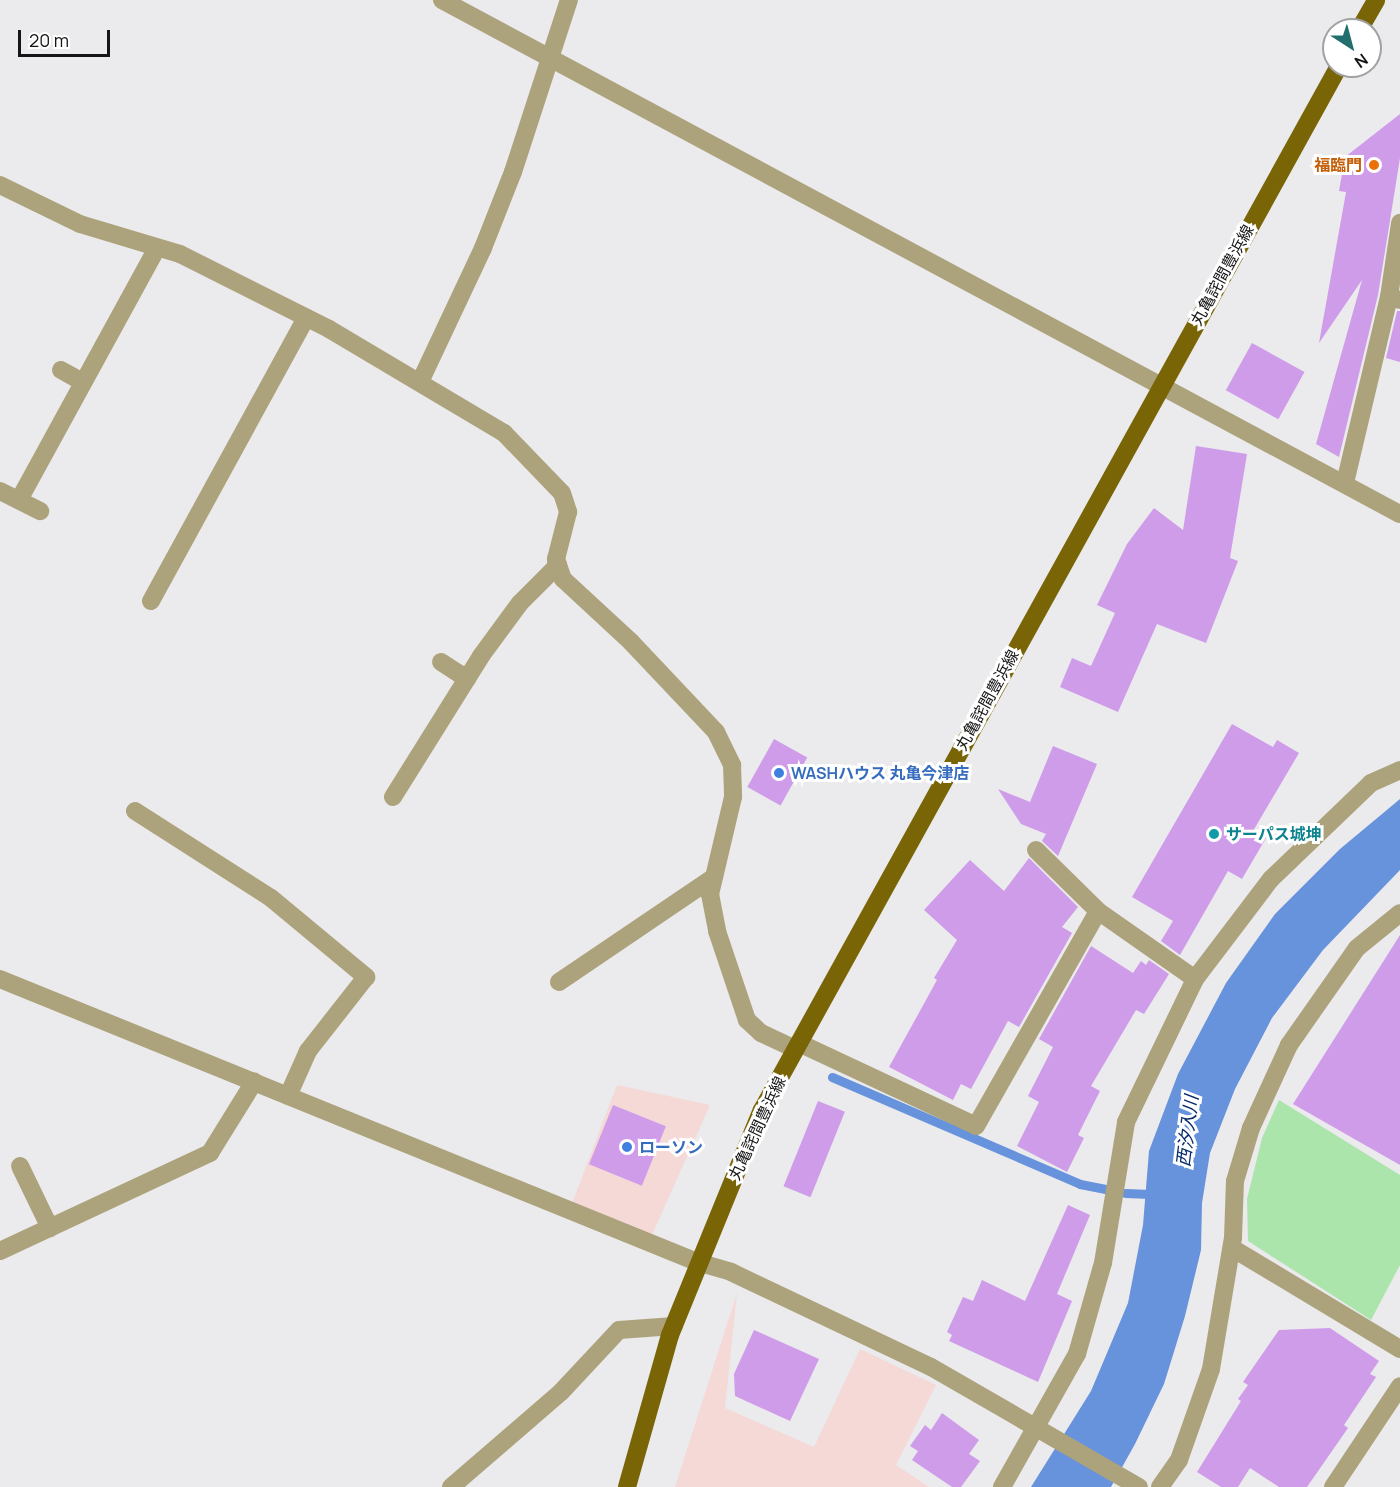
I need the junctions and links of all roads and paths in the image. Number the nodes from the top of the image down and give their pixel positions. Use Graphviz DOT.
graph roads {
  1 [pos="442,0"];
  2 [pos="569,0"];
  3 [pos="1376,0"];
  4 [pos="1366,18"];
  5 [pos="549,55"];
  6 [pos="1332,78"];
  7 [pos="0,185"];
  8 [pos="1400,223"];
  9 [pos="157,248"];
  10 [pos="1395,298"];
  11 [pos="306,318"];
  12 [pos="61,370"];
  13 [pos="83,382"];
  14 [pos="420,382"];
  15 [pos="1159,387"];
  16 [pos="1345,483"];
  17 [pos="0,491"];
  18 [pos="19,500"];
  19 [pos="40,511"];
  20 [pos="1400,514"];
  21 [pos="558,565"];
  22 [pos="151,601"];
  23 [pos="441,662"];
  24 [pos="467,679"];
  25 [pos="1400,770"];
  26 [pos="393,797"];
  27 [pos="135,811"];
  28 [pos="1036,850"];
  29 [pos="714,877"];
  30 [pos="1098,911"];
  31 [pos="1400,913"];
  32 [pos="0,979"];
  33 [pos="1195,979"];
  34 [pos="559,982"];
  35 [pos="797,1046"];
  36 [pos="254,1082"];
  37 [pos="288,1096"];
  38 [pos="20,1166"];
  39 [pos="50,1228"];
  40 [pos="1232,1248"];
  41 [pos="0,1251"];
  42 [pos="697,1262"];
  43 [pos="674,1326"];
  44 [pos="1400,1349"];
  45 [pos="1400,1386"];
  46 [pos="1037,1428"];
  47 [pos="451,1487"];
  48 [pos="627,1487"];
  49 [pos="1002,1487"];
  50 [pos="1138,1487"];
  51 [pos="1160,1487"];
  52 [pos="1333,1487"];
  1 -- 5 [label="street"];
  2 -- 5 [label="street"];
  3 -- 4 [label="main road"];
  5 -- 14 [label="street"];
  5 -- 15 [label="street"];
  6 -- 15 [label="main road, 丸亀詫間豊浜線"];
  7 -- 9 [label="street"];
  8 -- 10 [label="street"];
  9 -- 11 [label="street"];
  9 -- 13 [label="street"];
  10 -- 16 [label="street"];
  11 -- 14 [label="street"];
  11 -- 22 [label="street"];
  12 -- 13 [label="street"];
  13 -- 18 [label="street"];
  14 -- 21 [label="street"];
  15 -- 16 [label="street"];
  15 -- 35 [label="main road, 丸亀詫間豊浜線"];
  16 -- 20 [label="street"];
  17 -- 18 [label="street"];
  18 -- 19 [label="street"];
  21 -- 24 [label="street"];
  21 -- 29 [label="street"];
  23 -- 24 [label="street"];
  24 -- 26 [label="street"];
  25 -- 33 [label="street"];
  27 -- 37 [label="street"];
  28 -- 30 [label="street"];
  29 -- 34 [label="street"];
  29 -- 35 [label="street"];
  30 -- 33 [label="street"];
  30 -- 35 [label="street"];
  31 -- 40 [label="street"];
  32 -- 36 [label="street"];
  33 -- 46 [label="street"];
  35 -- 42 [label="main road, 丸亀詫間豊浜線"];
  36 -- 37 [label="street"];
  36 -- 39 [label="street"];
  37 -- 42 [label="street"];
  38 -- 39 [label="street"];
  39 -- 41 [label="street"];
  40 -- 44 [label="street"];
  40 -- 51 [label="street"];
  42 -- 43 [label="main road, 丸亀詫間豊浜線"];
  42 -- 46 [label="street"];
  43 -- 47 [label="street"];
  43 -- 48 [label="main road, 丸亀詫間豊浜線"];
  45 -- 52 [label="street"];
  46 -- 49 [label="street"];
  46 -- 50 [label="street"];
}
